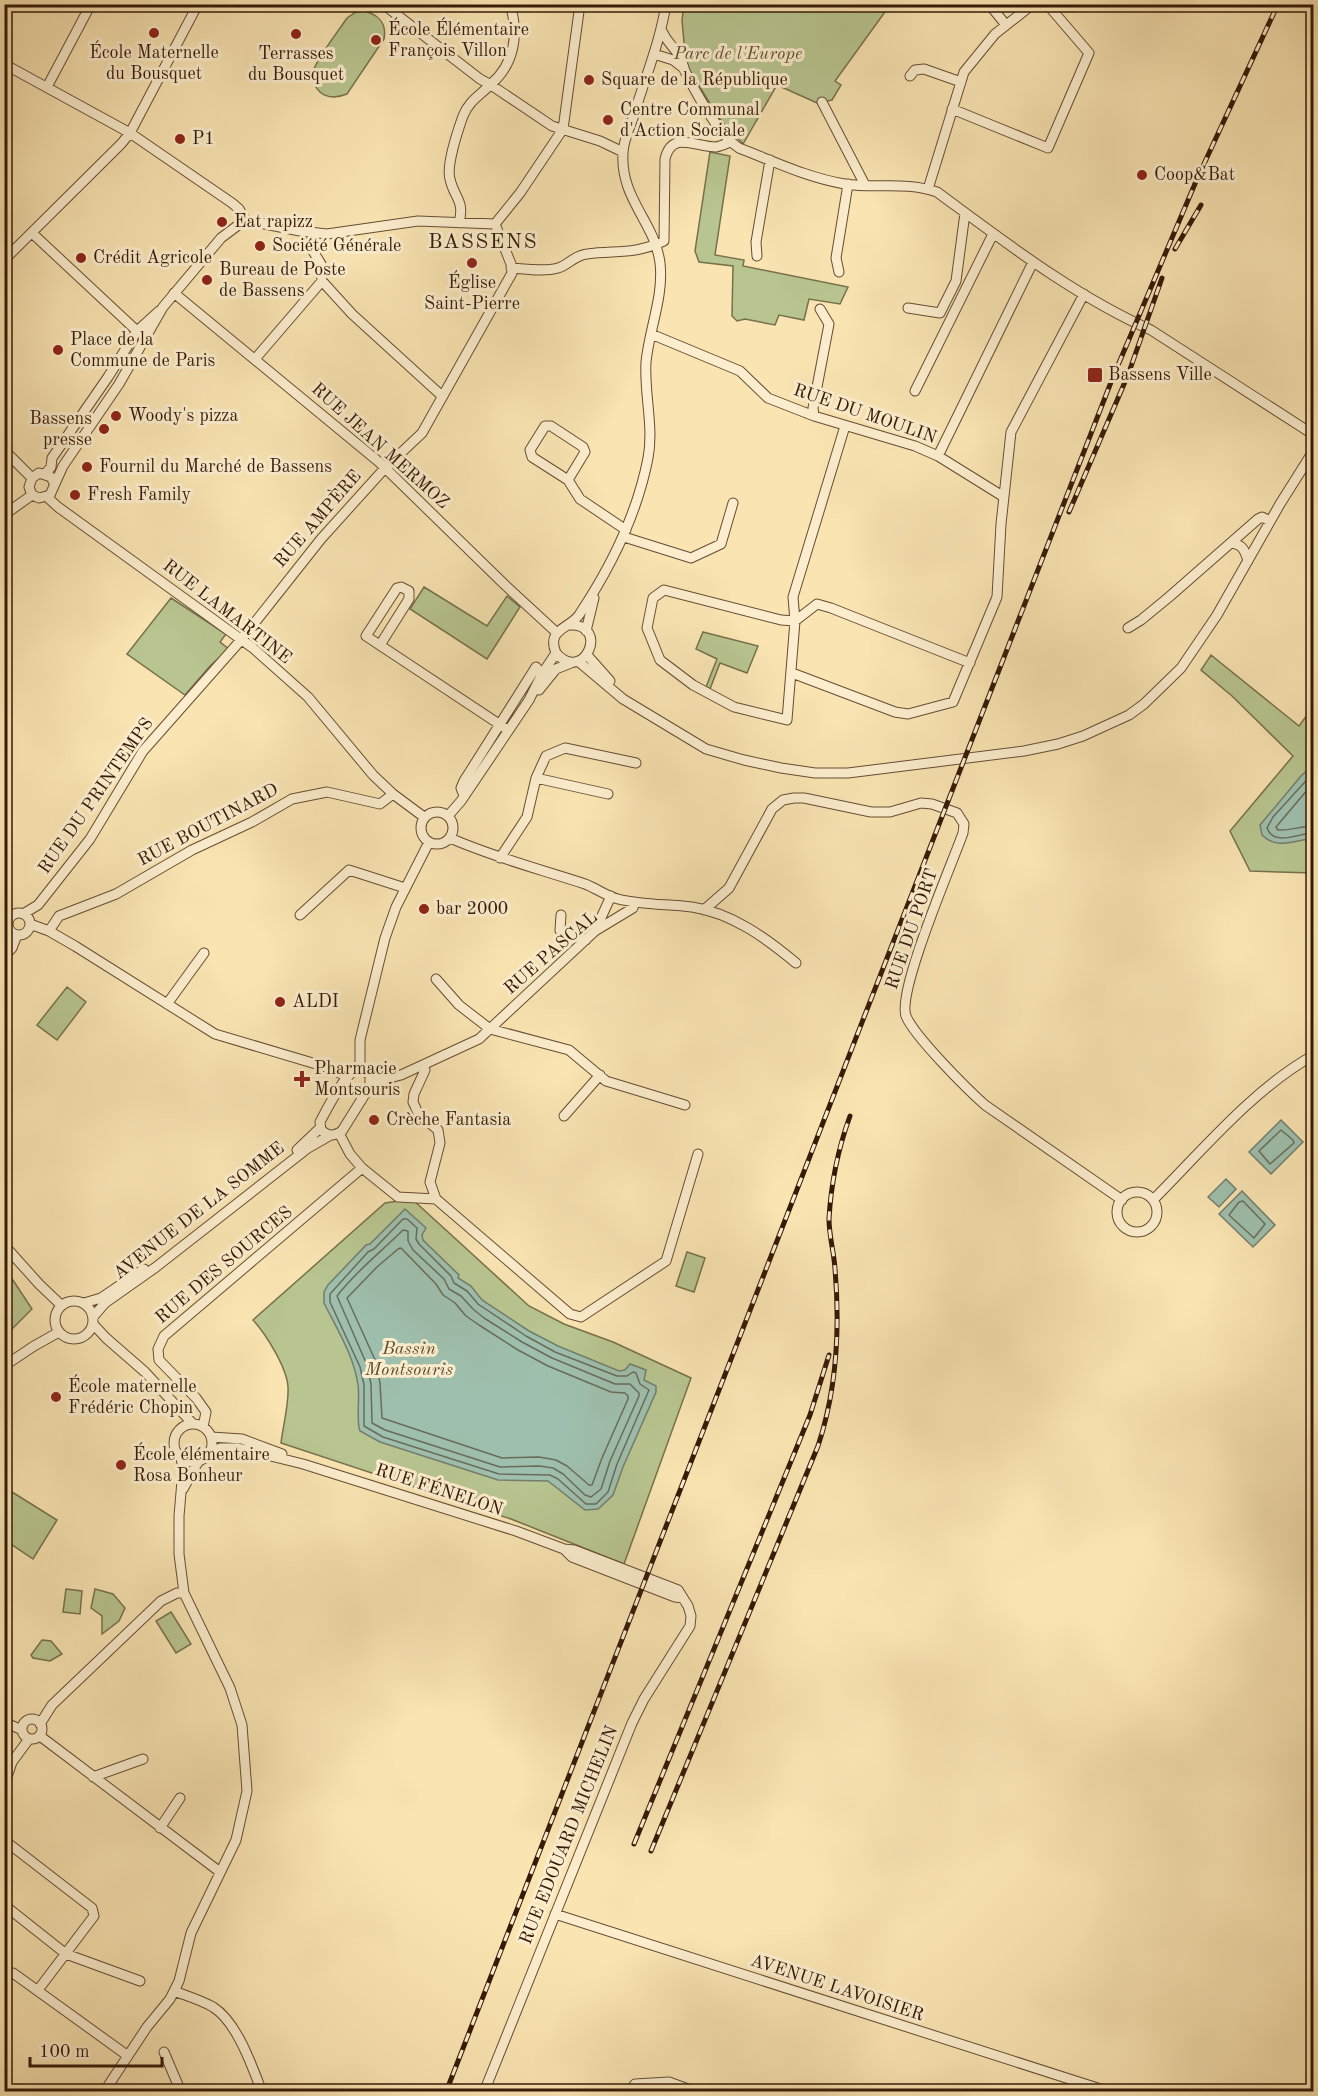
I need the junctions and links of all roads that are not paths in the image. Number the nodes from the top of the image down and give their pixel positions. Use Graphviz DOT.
graph roads {
  1 [pos="91,4"];
  2 [pos="198,4"];
  3 [pos="383,4"];
  4 [pos="510,4"];
  5 [pos="580,4"];
  6 [pos="666,4"];
  7 [pos="989,4"];
  8 [pos="1033,4"];
  9 [pos="1047,4"];
  10 [pos="1006,26"];
  11 [pos="662,31"];
  12 [pos="654,54"];
  13 [pos="4,64"];
  14 [pos="684,69"];
  15 [pos="910,76"];
  16 [pos="961,82"];
  17 [pos="491,85"];
  18 [pos="47,87"];
  19 [pos="822,102"];
  20 [pos="952,109"];
  21 [pos="563,129"];
  22 [pos="130,133"];
  23 [pos="730,142"];
  24 [pos="623,152"];
  25 [pos="770,160"];
  26 [pos="848,184"];
  27 [pos="865,185"];
  28 [pos="928,189"];
  29 [pos="965,213"];
  30 [pos="245,220"];
  31 [pos="459,223"];
  32 [pos="495,224"];
  33 [pos="32,233"];
  34 [pos="993,234"];
  35 [pos="309,243"];
  36 [pos="656,245"];
  37 [pos="757,256"];
  38 [pos="4,260"];
  39 [pos="1033,262"];
  40 [pos="512,268"];
  41 [pos="839,272"];
  42 [pos="322,281"];
  43 [pos="174,293"];
  44 [pos="1084,294"];
  45 [pos="163,307"];
  46 [pos="908,308"];
  47 [pos="820,309"];
  48 [pos="136,331"];
  49 [pos="651,334"];
  50 [pos="255,359"];
  51 [pos="915,391"];
  52 [pos="442,396"];
  53 [pos="814,416"];
  54 [pos="845,426"];
  55 [pos="1314,435"];
  56 [pos="4,450"];
  57 [pos="1314,450"];
  58 [pos="938,456"];
  59 [pos="385,468"];
  60 [pos="45,474"];
  61 [pos="32,478"];
  62 [pos="568,480"];
  63 [pos="54,483"];
  64 [pos="32,495"];
  65 [pos="48,497"];
  66 [pos="1004,497"];
  67 [pos="733,504"];
  68 [pos="4,515"];
  69 [pos="1270,521"];
  70 [pos="625,534"];
  71 [pos="1231,543"];
  72 [pos="1248,561"];
  73 [pos="597,587"];
  74 [pos="795,621"];
  75 [pos="569,625"];
  76 [pos="1128,628"];
  77 [pos="586,631"];
  78 [pos="557,633"];
  79 [pos="241,640"];
  80 [pos="380,645"];
  81 [pos="556,653"];
  82 [pos="587,655"];
  83 [pos="543,657"];
  84 [pos="578,661"];
  85 [pos="970,663"];
  86 [pos="539,671"];
  87 [pos="792,673"];
  88 [pos="529,700"];
  89 [pos="638,707"];
  90 [pos="504,727"];
  91 [pos="636,763"];
  92 [pos="536,778"];
  93 [pos="393,794"];
  94 [pos="608,794"];
  95 [pos="448,816"];
  96 [pos="424,817"];
  97 [pos="450,838"];
  98 [pos="429,842"];
  99 [pos="500,858"];
  100 [pos="405,888"];
  101 [pos="611,896"];
  102 [pos="634,903"];
  103 [pos="704,910"];
  104 [pos="23,914"];
  105 [pos="300,915"];
  106 [pos="561,915"];
  107 [pos="7,917"];
  108 [pos="30,924"];
  109 [pos="49,931"];
  110 [pos="595,931"];
  111 [pos="17,935"];
  112 [pos="586,940"];
  113 [pos="204,953"];
  114 [pos="4,956"];
  115 [pos="796,963"];
  116 [pos="436,979"];
  117 [pos="167,1004"];
  118 [pos="490,1029"];
  119 [pos="1314,1055"];
  120 [pos="423,1065"];
  121 [pos="360,1068"];
  122 [pos="600,1075"];
  123 [pos="347,1077"];
  124 [pos="370,1080"];
  125 [pos="685,1105"];
  126 [pos="564,1116"];
  127 [pos="320,1128"];
  128 [pos="339,1133"];
  129 [pos="329,1136"];
  130 [pos="698,1154"];
  131 [pos="362,1168"];
  132 [pos="436,1199"];
  133 [pos="1122,1200"];
  134 [pos="1153,1200"];
  135 [pos="4,1245"];
  136 [pos="84,1303"];
  137 [pos="61,1305"];
  138 [pos="93,1320"];
  139 [pos="59,1332"];
  140 [pos="87,1334"];
  141 [pos="106,1338"];
  142 [pos="4,1366"];
  143 [pos="179,1409"];
  144 [pos="193,1424"];
  145 [pos="182,1427"];
  146 [pos="203,1427"];
  147 [pos="211,1437"];
  148 [pos="209,1453"];
  149 [pos="180,1458"];
  150 [pos="198,1462"];
  151 [pos="303,1464"];
  152 [pos="180,1506"];
  153 [pos="184,1593"];
  154 [pos="683,1598"];
  155 [pos="4,1722"];
  156 [pos="40,1724"];
  157 [pos="22,1730"];
  158 [pos="40,1736"];
  159 [pos="29,1739"];
  160 [pos="143,1759"];
  161 [pos="93,1777"];
  162 [pos="4,1786"];
  163 [pos="180,1798"];
  164 [pos="160,1828"];
  165 [pos="4,1840"];
  166 [pos="220,1872"];
  167 [pos="8,1908"];
  168 [pos="555,1914"];
  169 [pos="66,1954"];
  170 [pos="13,1973"];
  171 [pos="140,1981"];
  172 [pos="38,1990"];
  173 [pos="172,1995"];
  174 [pos="164,2052"];
  175 [pos="128,2056"];
  176 [pos="687,2090"];
  177 [pos="104,2091"];
  178 [pos="182,2091"];
  179 [pos="262,2091"];
  180 [pos="484,2091"];
  181 [pos="630,2091"];
  182 [pos="696,2091"];
  183 [pos="1110,2091"];
  1 -- 18 [label="street"];
  2 -- 22 [label="street"];
  3 -- 17 [label="street"];
  4 -- 17 [label="street"];
  5 -- 21 [label="street"];
  6 -- 11 [label="street"];
  7 -- 10 [label="street"];
  8 -- 10 [label="street"];
  9 -- 20 [label="street"];
  10 -- 16 [label="street"];
  11 -- 12 [label="street"];
  11 -- 14 [label="street"];
  12 -- 14 [label="street"];
  12 -- 24 [label="street"];
  13 -- 18 [label="street"];
  14 -- 23 [label="street"];
  15 -- 16 [label="street"];
  16 -- 20 [label="street"];
  17 -- 21 [label="street"];
  17 -- 31 [label="street"];
  18 -- 22 [label="street"];
  19 -- 27 [label="street"];
  20 -- 28 [label="street"];
  21 -- 24 [label="street"];
  21 -- 32 [label="street"];
  22 -- 30 [label="street"];
  22 -- 33 [label="street"];
  23 -- 25 [label="street"];
  23 -- 36 [label="street"];
  24 -- 36 [label="street"];
  25 -- 26 [label="street"];
  25 -- 37 [label="street"];
  26 -- 27 [label="street"];
  26 -- 41 [label="street"];
  27 -- 28 [label="street"];
  28 -- 29 [label="street"];
  29 -- 34 [label="street"];
  29 -- 46 [label="street"];
  30 -- 31 [label="street"];
  30 -- 43 [label="street"];
  31 -- 32 [label="street"];
  32 -- 40 [label="street"];
  33 -- 38 [label="street"];
  33 -- 48 [label="street"];
  34 -- 39 [label="street"];
  34 -- 51 [label="street"];
  35 -- 42 [label="street"];
  36 -- 40 [label="street"];
  36 -- 49 [label="street"];
  39 -- 44 [label="street"];
  39 -- 58 [label="street"];
  40 -- 52 [label="street, RUE AMPÈRE"];
  42 -- 50 [label="street"];
  42 -- 52 [label="street"];
  43 -- 45 [label="street"];
  43 -- 50 [label="street, RUE JEAN MERMOZ"];
  44 -- 55 [label="street"];
  44 -- 66 [label="street"];
  45 -- 48 [label="street"];
  45 -- 63 [label="street"];
  47 -- 53 [label="street"];
  48 -- 60 [label="street"];
  49 -- 53 [label="street, RUE DU MOULIN"];
  49 -- 70 [label="street"];
  50 -- 59 [label="street, RUE JEAN MERMOZ"];
  52 -- 59 [label="street, RUE AMPÈRE"];
  53 -- 54 [label="street, RUE DU MOULIN"];
  54 -- 58 [label="street, RUE DU MOULIN"];
  54 -- 74 [label="street"];
  56 -- 61 [label="street"];
  57 -- 69 [label="street"];
  58 -- 66 [label="street, RUE DU MOULIN"];
  59 -- 78 [label="street, RUE JEAN MERMOZ"];
  59 -- 79 [label="street, RUE AMPÈRE"];
  60 -- 61 [label="street"];
  60 -- 63 [label="street"];
  61 -- 64 [label="street"];
  62 -- 62 [label="street"];
  62 -- 70 [label="street"];
  63 -- 65 [label="street"];
  64 -- 65 [label="street"];
  64 -- 68 [label="street"];
  65 -- 79 [label="street, RUE LAMARTINE"];
  66 -- 85 [label="street"];
  67 -- 70 [label="street"];
  69 -- 71 [label="street"];
  69 -- 72 [label="street"];
  70 -- 73 [label="street"];
  71 -- 72 [label="street"];
  71 -- 76 [label="street"];
  72 -- 89 [label="street"];
  73 -- 75 [label="street"];
  73 -- 77 [label="street"];
  74 -- 85 [label="street"];
  74 -- 87 [label="street"];
  74 -- 87 [label="street"];
  75 -- 77 [label="street"];
  75 -- 78 [label="street"];
  77 -- 82 [label="street"];
  78 -- 81 [label="street"];
  79 -- 93 [label="street, RUE LAMARTINE"];
  79 -- 104 [label="street, RUE DU PRINTEMPS"];
  80 -- 80 [label="street"];
  80 -- 90 [label="street"];
  81 -- 84 [label="street"];
  81 -- 86 [label="street"];
  82 -- 84 [label="street"];
  82 -- 89 [label="street"];
  83 -- 86 [label="street"];
  84 -- 88 [label="street"];
  84 -- 89 [label="street"];
  85 -- 87 [label="street"];
  86 -- 88 [label="street"];
  86 -- 90 [label="street"];
  88 -- 90 [label="street"];
  90 -- 95 [label="street"];
  91 -- 92 [label="street"];
  92 -- 94 [label="street"];
  92 -- 99 [label="street"];
  93 -- 96 [label="street, RUE LAMARTINE"];
  93 -- 109 [label="street, RUE BOUTINARD"];
  95 -- 96 [label="street"];
  95 -- 97 [label="street"];
  96 -- 98 [label="street"];
  97 -- 98 [label="street"];
  97 -- 99 [label="street"];
  98 -- 100 [label="street"];
  99 -- 101 [label="street"];
  100 -- 105 [label="street"];
  100 -- 121 [label="street"];
  101 -- 102 [label="street"];
  101 -- 110 [label="street"];
  102 -- 103 [label="street"];
  102 -- 110 [label="street, RUE PASCAL"];
  103 -- 115 [label="street"];
  103 -- 133 [label="street, RUE DU PORT"];
  104 -- 107 [label="street"];
  104 -- 108 [label="street"];
  106 -- 112 [label="street"];
  107 -- 111 [label="street"];
  108 -- 109 [label="street"];
  108 -- 111 [label="street"];
  109 -- 117 [label="street"];
  110 -- 112 [label="street, RUE PASCAL"];
  111 -- 114 [label="street"];
  112 -- 118 [label="street, RUE PASCAL"];
  113 -- 117 [label="street"];
  116 -- 118 [label="street"];
  117 -- 123 [label="street"];
  118 -- 120 [label="street, RUE PASCAL"];
  118 -- 122 [label="street"];
  119 -- 134 [label="street"];
  120 -- 124 [label="street, RUE PASCAL"];
  120 -- 132 [label="street"];
  121 -- 123 [label="street"];
  121 -- 124 [label="street"];
  122 -- 125 [label="street"];
  122 -- 126 [label="street"];
  123 -- 127 [label="street"];
  124 -- 128 [label="street"];
  127 -- 129 [label="street"];
  127 -- 136 [label="street, AVENUE DE LA SOMME"];
  128 -- 129 [label="street, AVENUE DE LA SOMME"];
  128 -- 131 [label="street"];
  129 -- 138 [label="street, AVENUE DE LA SOMME"];
  130 -- 132 [label="street"];
  131 -- 132 [label="street"];
  131 -- 146 [label="street, RUE DES SOURCES"];
  133 -- 134 [label="street"];
  133 -- 134 [label="street"];
  135 -- 137 [label="street"];
  136 -- 137 [label="street"];
  136 -- 138 [label="street"];
  137 -- 139 [label="street"];
  138 -- 140 [label="street"];
  138 -- 141 [label="street"];
  139 -- 140 [label="street"];
  139 -- 142 [label="street"];
  140 -- 141 [label="street"];
  141 -- 143 [label="street"];
  143 -- 144 [label="street"];
  143 -- 145 [label="street"];
  144 -- 145 [label="street"];
  144 -- 146 [label="street"];
  145 -- 149 [label="street"];
  146 -- 147 [label="street"];
  147 -- 148 [label="street"];
  147 -- 151 [label="street, RUE FÉNELON"];
  148 -- 150 [label="street"];
  148 -- 151 [label="street, RUE FÉNELON"];
  149 -- 150 [label="street"];
  149 -- 152 [label="street"];
  150 -- 152 [label="street"];
  151 -- 154 [label="street, RUE FÉNELON"];
  152 -- 153 [label="street"];
  153 -- 156 [label="street"];
  153 -- 166 [label="street"];
  154 -- 168 [label="street, RUE EDOUARD MICHELIN"];
  155 -- 157 [label="street"];
  156 -- 157 [label="street"];
  156 -- 158 [label="street"];
  157 -- 159 [label="street"];
  158 -- 159 [label="street"];
  158 -- 161 [label="street"];
  159 -- 162 [label="street"];
  160 -- 161 [label="street"];
  161 -- 164 [label="street"];
  163 -- 164 [label="street"];
  164 -- 166 [label="street"];
  165 -- 169 [label="street"];
  166 -- 173 [label="street"];
  167 -- 169 [label="street"];
  168 -- 180 [label="street, RUE EDOUARD MICHELIN"];
  168 -- 183 [label="street, AVENUE LAVOISIER"];
  169 -- 171 [label="street"];
  169 -- 172 [label="street"];
  170 -- 172 [label="street"];
  172 -- 175 [label="street"];
  173 -- 175 [label="street"];
  173 -- 179 [label="street"];
  174 -- 178 [label="street"];
  175 -- 177 [label="street"];
  176 -- 181 [label="street"];
  176 -- 182 [label="street"];
}
